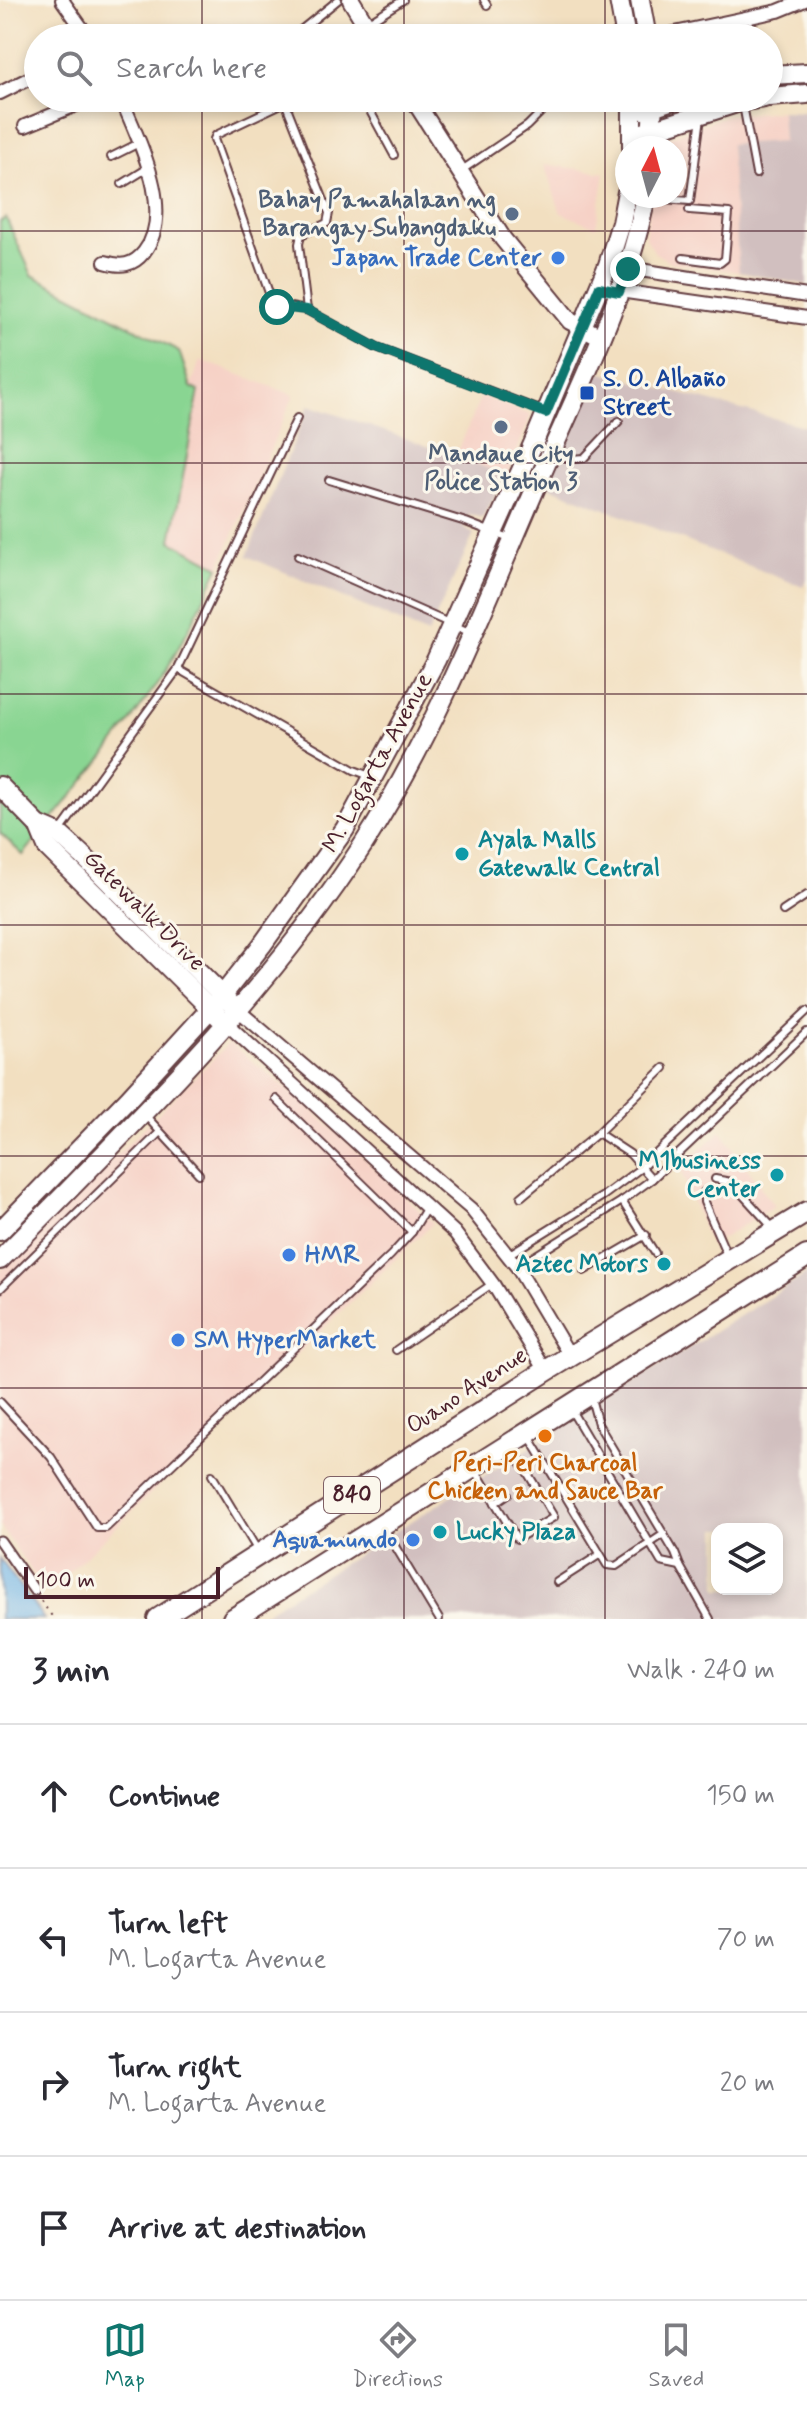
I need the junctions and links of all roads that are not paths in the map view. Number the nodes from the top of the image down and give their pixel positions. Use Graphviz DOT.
graph roads {
  1 [pos="62,0"];
  2 [pos="338,0"];
  3 [pos="351,0"];
  4 [pos="403,0"];
  5 [pos="619,0"];
  6 [pos="805,0"];
  7 [pos="643,2"];
  8 [pos="79,24"];
  9 [pos="308,24"];
  10 [pos="365,24"];
  11 [pos="377,24"];
  12 [pos="623,24"];
  13 [pos="647,24"];
  14 [pos="716,24"];
  15 [pos="807,73"];
  16 [pos="783,74"];
  17 [pos="24,81"];
  18 [pos="0,93"];
  19 [pos="807,94"];
  20 [pos="783,96"];
  21 [pos="59,112"];
  22 [pos="127,112"];
  23 [pos="264,112"];
  24 [pos="289,112"];
  25 [pos="371,112"];
  26 [pos="422,112"];
  27 [pos="541,112"];
  28 [pos="632,112"];
  29 [pos="653,112"];
  30 [pos="708,112"];
  31 [pos="744,112"];
  32 [pos="702,114"];
  33 [pos="25,126"];
  34 [pos="632,136"];
  35 [pos="652,136"];
  36 [pos="658,136"];
  37 [pos="139,143"];
  38 [pos="394,155"];
  39 [pos="111,157"];
  40 [pos="148,168"];
  41 [pos="459,172"];
  42 [pos="756,174"];
  43 [pos="122,184"];
  44 [pos="687,201"];
  45 [pos="624,208"];
  46 [pos="643,208"];
  47 [pos="689,210"];
  48 [pos="683,258"];
  49 [pos="105,262"];
  50 [pos="608,265"];
  51 [pos="628,269"];
  52 [pos="599,288"];
  53 [pos="619,292"];
  54 [pos="807,296"];
  55 [pos="307,310"];
  56 [pos="807,318"];
  57 [pos="582,329"];
  58 [pos="601,337"];
  59 [pos="546,413"];
  60 [pos="297,418"];
  61 [pos="619,421"];
  62 [pos="533,444"];
  63 [pos="551,451"];
  64 [pos="329,480"];
  65 [pos="493,533"];
  66 [pos="512,541"];
  67 [pos="298,556"];
  68 [pos="452,625"];
  69 [pos="472,634"];
  70 [pos="178,669"];
  71 [pos="374,778"];
  72 [pos="0,786"];
  73 [pos="345,829"];
  74 [pos="53,840"];
  75 [pos="364,843"];
  76 [pos="807,895"];
  77 [pos="783,911"];
  78 [pos="216,1003"];
  79 [pos="807,1011"];
  80 [pos="233,1017"];
  81 [pos="807,1032"];
  82 [pos="664,1068"];
  83 [pos="128,1099"];
  84 [pos="276,1099"];
  85 [pos="143,1114"];
  86 [pos="369,1124"];
  87 [pos="160,1132"];
  88 [pos="598,1133"];
  89 [pos="354,1142"];
  90 [pos="642,1167"];
  91 [pos="199,1174"];
  92 [pos="652,1179"];
  93 [pos="715,1179"];
  94 [pos="704,1192"];
  95 [pos="521,1197"];
  96 [pos="622,1201"];
  97 [pos="427,1207"];
  98 [pos="807,1212"];
  99 [pos="0,1231"];
  100 [pos="412,1232"];
  101 [pos="777,1232"];
  102 [pos="646,1235"];
  103 [pos="655,1253"];
  104 [pos="508,1255"];
  105 [pos="807,1256"];
  106 [pos="0,1260"];
  107 [pos="730,1261"];
  108 [pos="517,1267"];
  109 [pos="584,1271"];
  110 [pos="493,1284"];
  111 [pos="0,1289"];
  112 [pos="396,1350"];
  113 [pos="570,1356"];
  114 [pos="546,1371"];
  115 [pos="589,1394"];
  116 [pos="0,1402"];
  117 [pos="569,1407"];
  118 [pos="518,1438"];
  119 [pos="474,1468"];
  120 [pos="212,1475"];
  121 [pos="531,1478"];
  122 [pos="521,1484"];
  123 [pos="508,1494"];
  124 [pos="495,1503"];
  125 [pos="382,1525"];
  126 [pos="664,1534"];
  127 [pos="0,1541"];
  128 [pos="650,1544"];
  129 [pos="260,1554"];
  130 [pos="599,1555"];
  131 [pos="680,1566"];
  132 [pos="557,1582"];
  133 [pos="34,1590"];
  134 [pos="158,1619"];
  135 [pos="233,1619"];
  136 [pos="439,1619"];
  137 [pos="710,1619"];
  1 -- 8 [label="street"];
  2 -- 9 [label="lane"];
  3 -- 10 [label="street"];
  4 -- 11 [label="lane"];
  5 -- 12 [label="main road"];
  6 -- 14 [label="street"];
  7 -- 13 [label="main road"];
  15 -- 16 [label="main road"];
  17 -- 18 [label="street"];
  19 -- 20 [label="main road"];
  21 -- 33 [label="street"];
  22 -- 37 [label="street"];
  23 -- 55 [label="lane"];
  24 -- 55 [label="lane"];
  25 -- 38 [label="lane"];
  26 -- 41 [label="street"];
  27 -- 41 [label="lane"];
  28 -- 34 [label="main road"];
  29 -- 35 [label="main road"];
  30 -- 32 [label="main road"];
  31 -- 42 [label="lane"];
  32 -- 36 [label="main road"];
  32 -- 44 [label="lane"];
  37 -- 39 [label="lane"];
  37 -- 40 [label="street"];
  40 -- 43 [label="lane"];
  40 -- 49 [label="street"];
  41 -- 57 [label="street"];
  45 -- 50 [label="main road, M. Logarta Avenue"];
  46 -- 51 [label="main road, M. Logarta Avenue"];
  47 -- 48 [label="lane"];
  50 -- 51 [label="street"];
  50 -- 52 [label="main road, M. Logarta Avenue"];
  51 -- 53 [label="main road, M. Logarta Avenue"];
  51 -- 54 [label="street"];
  52 -- 53 [label="street"];
  52 -- 57 [label="main road, M. Logarta Avenue"];
  53 -- 56 [label="street"];
  53 -- 58 [label="main road, M. Logarta Avenue"];
  55 -- 59 [label="lane"];
  57 -- 58 [label="street"];
  57 -- 59 [label="main road, M. Logarta Avenue"];
  58 -- 63 [label="main road, M. Logarta Avenue"];
  59 -- 62 [label="main road, M. Logarta Avenue"];
  60 -- 70 [label="lane"];
  61 -- 63 [label="lane"];
  62 -- 63 [label="lane"];
  62 -- 65 [label="main road, M. Logarta Avenue"];
  63 -- 66 [label="main road, M. Logarta Avenue"];
  64 -- 65 [label="lane"];
  65 -- 66 [label="lane"];
  65 -- 68 [label="main road, M. Logarta Avenue"];
  66 -- 69 [label="main road, M. Logarta Avenue"];
  67 -- 68 [label="lane"];
  68 -- 69 [label="lane"];
  68 -- 71 [label="main road, M. Logarta Avenue"];
  69 -- 75 [label="main road, M. Logarta Avenue"];
  70 -- 71 [label="lane"];
  70 -- 74 [label="lane"];
  71 -- 73 [label="main road, M. Logarta Avenue"];
  72 -- 74 [label="main road, Gatewalk Drive"];
  73 -- 75 [label="main road"];
  73 -- 78 [label="main road, M. Logarta Avenue"];
  74 -- 78 [label="main road, Gatewalk Drive"];
  75 -- 80 [label="main road, M. Logarta Avenue"];
  76 -- 77 [label="lane"];
  78 -- 80 [label="main road, Gatewalk Drive"];
  78 -- 83 [label="main road, M. Logarta Avenue"];
  79 -- 90 [label="lane"];
  80 -- 85 [label="main road, M. Logarta Avenue"];
  80 -- 86 [label="street"];
  80 -- 89 [label="street"];
  81 -- 92 [label="lane"];
  82 -- 88 [label="lane"];
  83 -- 85 [label="lane"];
  83 -- 99 [label="main road, M. Logarta Avenue"];
  84 -- 100 [label="lane"];
  85 -- 87 [label="lane"];
  85 -- 106 [label="main road, M. Logarta Avenue"];
  86 -- 89 [label="street"];
  86 -- 104 [label="street"];
  87 -- 91 [label="lane"];
  87 -- 111 [label="lane"];
  88 -- 90 [label="lane"];
  88 -- 95 [label="lane"];
  89 -- 97 [label="street"];
  90 -- 92 [label="lane"];
  90 -- 104 [label="lane"];
  92 -- 96 [label="lane"];
  93 -- 101 [label="lane"];
  94 -- 107 [label="lane"];
  96 -- 102 [label="lane"];
  96 -- 108 [label="lane"];
  97 -- 100 [label="lane"];
  97 -- 110 [label="street"];
  98 -- 101 [label="highway, Ouano Avenue / 840"];
  100 -- 116 [label="lane"];
  101 -- 107 [label="highway, Ouano Avenue / 840"];
  102 -- 103 [label="lane"];
  102 -- 109 [label="lane"];
  104 -- 108 [label="street"];
  105 -- 115 [label="highway, 840"];
  107 -- 113 [label="highway, Ouano Avenue / 840"];
  108 -- 113 [label="street"];
  110 -- 112 [label="lane"];
  110 -- 114 [label="street"];
  113 -- 114 [label="highway, Ouano Avenue / 840"];
  114 -- 129 [label="highway, Ouano Avenue / 840"];
  115 -- 117 [label="highway, 840"];
  115 -- 126 [label="lane"];
  117 -- 118 [label="highway, 840"];
  117 -- 128 [label="lane"];
  118 -- 119 [label="highway, 840"];
  118 -- 121 [label="lane"];
  118 -- 130 [label="lane"];
  119 -- 124 [label="lane"];
  119 -- 125 [label="highway, 840"];
  120 -- 129 [label="lane"];
  121 -- 122 [label="lane"];
  121 -- 124 [label="lane"];
  123 -- 124 [label="lane"];
  125 -- 135 [label="highway, 840"];
  125 -- 136 [label="lane"];
  126 -- 128 [label="lane"];
  126 -- 131 [label="lane"];
  127 -- 133 [label="street"];
  128 -- 130 [label="lane"];
  128 -- 131 [label="lane"];
  129 -- 134 [label="highway, Ouano Avenue / 840"];
  130 -- 132 [label="lane"];
  131 -- 137 [label="lane"];
}
